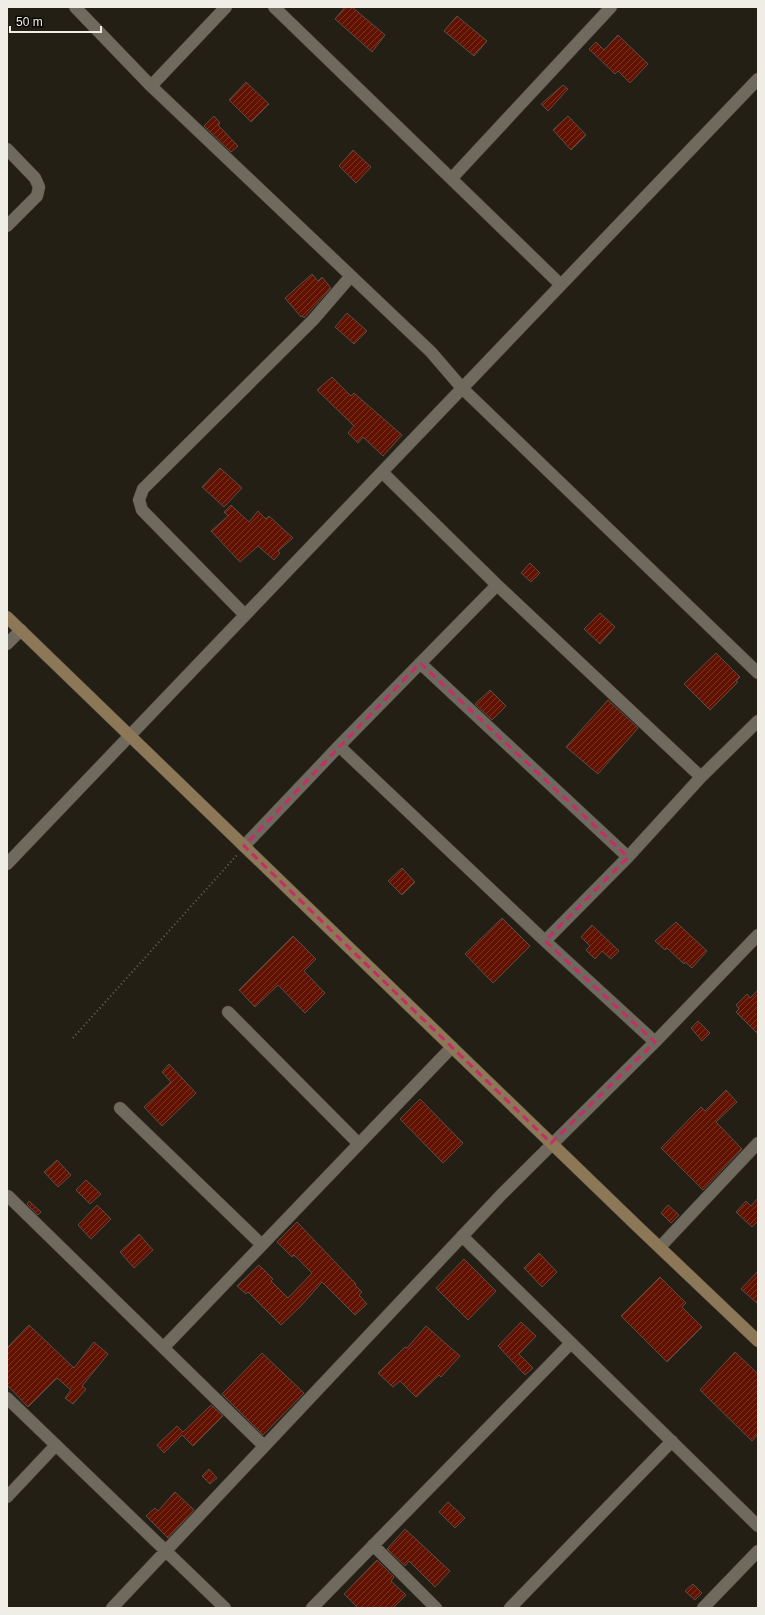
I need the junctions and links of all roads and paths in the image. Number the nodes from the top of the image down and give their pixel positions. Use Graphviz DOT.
graph roads {
  1 [pos="75,7"];
  2 [pos="226,7"];
  3 [pos="274,7"];
  4 [pos="611,7"];
  5 [pos="758,78"];
  6 [pos="152,86"];
  7 [pos="7,149"];
  8 [pos="452,178"];
  9 [pos="7,226"];
  10 [pos="351,276"];
  11 [pos="561,285"];
  12 [pos="462,388"];
  13 [pos="382,472"];
  14 [pos="497,585"];
  15 [pos="245,615"];
  16 [pos="7,617"];
  17 [pos="21,630"];
  18 [pos="7,644"];
  19 [pos="420,663"];
  20 [pos="758,673"];
  21 [pos="758,721"];
  22 [pos="130,736"];
  23 [pos="339,746"];
  24 [pos="701,777"];
  25 [pos="244,846"];
  26 [pos="628,857"];
  27 [pos="7,864"];
  28 [pos="758,935"];
  29 [pos="545,941"];
  30 [pos="228,1012"];
  31 [pos="74,1038"];
  32 [pos="654,1042"];
  33 [pos="452,1048"];
  34 [pos="120,1108"];
  35 [pos="551,1143"];
  36 [pos="359,1144"];
  37 [pos="757,1146"];
  38 [pos="8,1196"];
  39 [pos="462,1236"];
  40 [pos="262,1245"];
  41 [pos="660,1247"];
  42 [pos="758,1341"];
  43 [pos="571,1343"];
  44 [pos="164,1348"];
  45 [pos="7,1398"];
  46 [pos="672,1441"];
  47 [pos="56,1445"];
  48 [pos="264,1446"];
  49 [pos="7,1497"];
  50 [pos="758,1526"];
  51 [pos="373,1545"];
  52 [pos="166,1551"];
  53 [pos="758,1551"];
  54 [pos="112,1608"];
  55 [pos="225,1608"];
  56 [pos="312,1608"];
  57 [pos="436,1608"];
  58 [pos="510,1608"];
  59 [pos="703,1608"];
  1 -- 6 [label="street"];
  2 -- 6 [label="street"];
  3 -- 8 [label="street"];
  4 -- 8 [label="street"];
  5 -- 11 [label="street"];
  6 -- 10 [label="street"];
  7 -- 9 [label="street"];
  8 -- 11 [label="street"];
  10 -- 12 [label="street"];
  10 -- 15 [label="street"];
  11 -- 12 [label="street"];
  12 -- 13 [label="street"];
  12 -- 20 [label="street"];
  13 -- 14 [label="street"];
  13 -- 15 [label="street"];
  14 -- 19 [label="street"];
  14 -- 24 [label="street"];
  15 -- 22 [label="street"];
  16 -- 17 [label="street"];
  17 -- 18 [label="street"];
  17 -- 22 [label="street"];
  19 -- 23 [label="street"];
  19 -- 26 [label="street"];
  21 -- 24 [label="street"];
  22 -- 25 [label="street"];
  22 -- 27 [label="street"];
  23 -- 25 [label="street"];
  23 -- 29 [label="street"];
  24 -- 26 [label="street"];
  25 -- 31 [label="path"];
  25 -- 33 [label="street"];
  26 -- 29 [label="street"];
  28 -- 32 [label="street"];
  29 -- 32 [label="street"];
  30 -- 36 [label="street"];
  32 -- 35 [label="street"];
  33 -- 35 [label="street"];
  33 -- 36 [label="street"];
  34 -- 40 [label="street"];
  35 -- 39 [label="street"];
  35 -- 41 [label="street"];
  36 -- 40 [label="street"];
  37 -- 41 [label="street"];
  38 -- 44 [label="street"];
  39 -- 43 [label="street"];
  39 -- 48 [label="street"];
  40 -- 44 [label="street"];
  41 -- 42 [label="street"];
  43 -- 46 [label="street"];
  43 -- 51 [label="street"];
  44 -- 48 [label="street"];
  45 -- 47 [label="street"];
  46 -- 50 [label="street"];
  46 -- 58 [label="street"];
  47 -- 49 [label="street"];
  47 -- 52 [label="street"];
  48 -- 52 [label="street"];
  51 -- 56 [label="street"];
  51 -- 57 [label="street"];
  52 -- 54 [label="street"];
  52 -- 55 [label="street"];
  53 -- 59 [label="street"];
}
